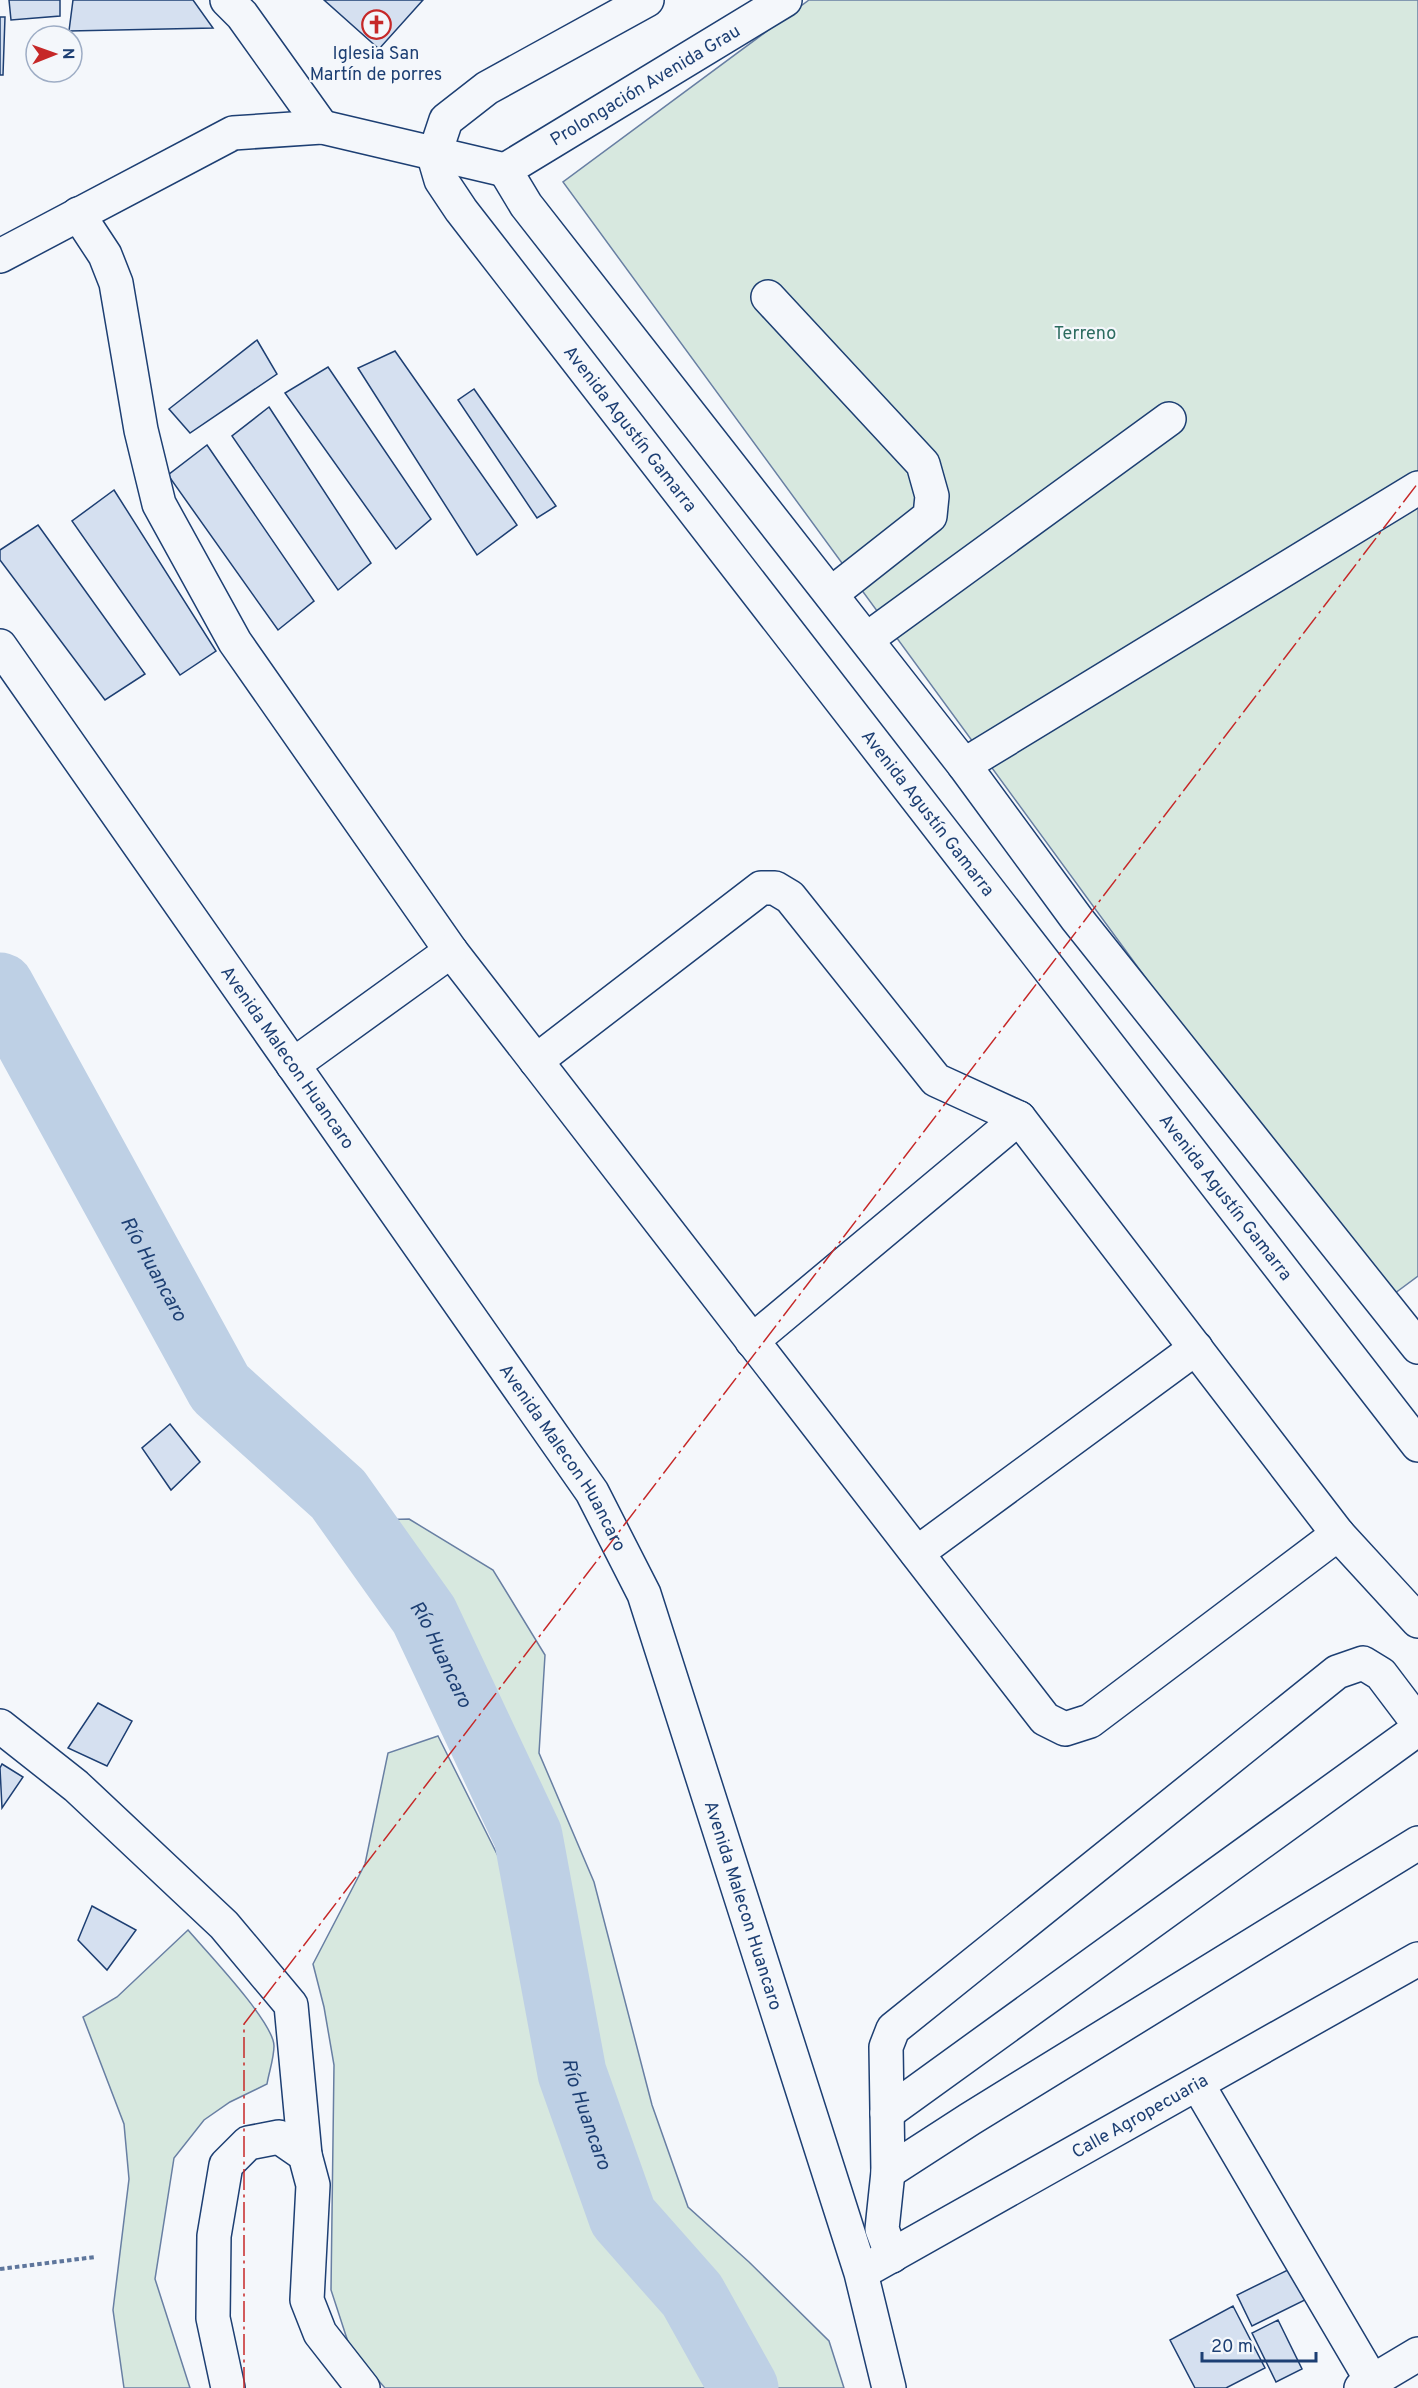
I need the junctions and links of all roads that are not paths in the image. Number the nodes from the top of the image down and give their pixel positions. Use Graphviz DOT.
graph roads {
  1 [pos="227,0"];
  2 [pos="647,0"];
  3 [pos="785,0"];
  4 [pos="322,127"];
  5 [pos="438,166"];
  6 [pos="505,170"];
  7 [pos="78,214"];
  8 [pos="0,256"];
  9 [pos="768,297"];
  10 [pos="1169,419"];
  11 [pos="1418,489"];
  12 [pos="831,594"];
  13 [pos="867,639"];
  14 [pos="0,646"];
  15 [pos="964,765"];
  16 [pos="1077,919"];
  17 [pos="451,951"];
  18 [pos="1039,955"];
  19 [pos="536,1060"];
  20 [pos="293,1065"];
  21 [pos="1019,1118"];
  22 [pos="752,1341"];
  23 [pos="1418,1347"];
  24 [pos="1196,1348"];
  25 [pos="1418,1445"];
  26 [pos="1338,1534"];
  27 [pos="917,1553"];
  28 [pos="1418,1622"];
  29 [pos="1418,1723"];
  30 [pos="0,1726"];
  31 [pos="1418,1729"];
  32 [pos="1418,1843"];
  33 [pos="1418,1959"];
  34 [pos="1198,2085"];
  35 [pos="887,2113"];
  36 [pos="305,2155"];
  37 [pos="888,2172"];
  38 [pos="892,2256"];
  39 [pos="861,2273"];
  40 [pos="1418,2354"];
  41 [pos="1366,2385"];
  42 [pos="228,2388"];
  43 [pos="363,2388"];
  44 [pos="889,2388"];
  1 -- 4 [label="main road"];
  2 -- 5 [label="main road"];
  3 -- 6 [label="main road, Prolongación Avenida Grau"];
  4 -- 5 [label="main road"];
  4 -- 7 [label="main road"];
  5 -- 6 [label="main road"];
  5 -- 18 [label="main road, Avenida Agustín Gamarra"];
  6 -- 12 [label="main road"];
  7 -- 8 [label="main road"];
  7 -- 17 [label="main road"];
  9 -- 12 [label="main road"];
  10 -- 13 [label="main road"];
  11 -- 15 [label="main road"];
  12 -- 13 [label="main road"];
  13 -- 15 [label="main road"];
  14 -- 20 [label="main road, Avenida Malecon Huancaro"];
  15 -- 16 [label="main road"];
  16 -- 18 [label="main road"];
  16 -- 23 [label="main road"];
  17 -- 19 [label="main road"];
  17 -- 20 [label="main road"];
  18 -- 25 [label="main road, Avenida Agustín Gamarra"];
  19 -- 21 [label="main road"];
  19 -- 22 [label="main road"];
  20 -- 39 [label="main road, Avenida Malecon Huancaro"];
  21 -- 22 [label="main road"];
  21 -- 24 [label="main road"];
  22 -- 27 [label="main road"];
  24 -- 26 [label="main road"];
  24 -- 27 [label="main road"];
  26 -- 27 [label="main road"];
  26 -- 28 [label="main road"];
  29 -- 35 [label="main road"];
  30 -- 36 [label="main road"];
  31 -- 35 [label="main road"];
  32 -- 37 [label="main road"];
  33 -- 34 [label="main road, Calle Agropecuaria"];
  34 -- 38 [label="main road, Calle Agropecuaria"];
  34 -- 41 [label="main road"];
  35 -- 37 [label="main road"];
  36 -- 42 [label="main road"];
  36 -- 43 [label="main road"];
  37 -- 38 [label="main road"];
  38 -- 39 [label="main road, Calle Agropecuaria"];
  39 -- 44 [label="main road, Avenida Malecon Huancaro"];
  40 -- 41 [label="main road"];
}
